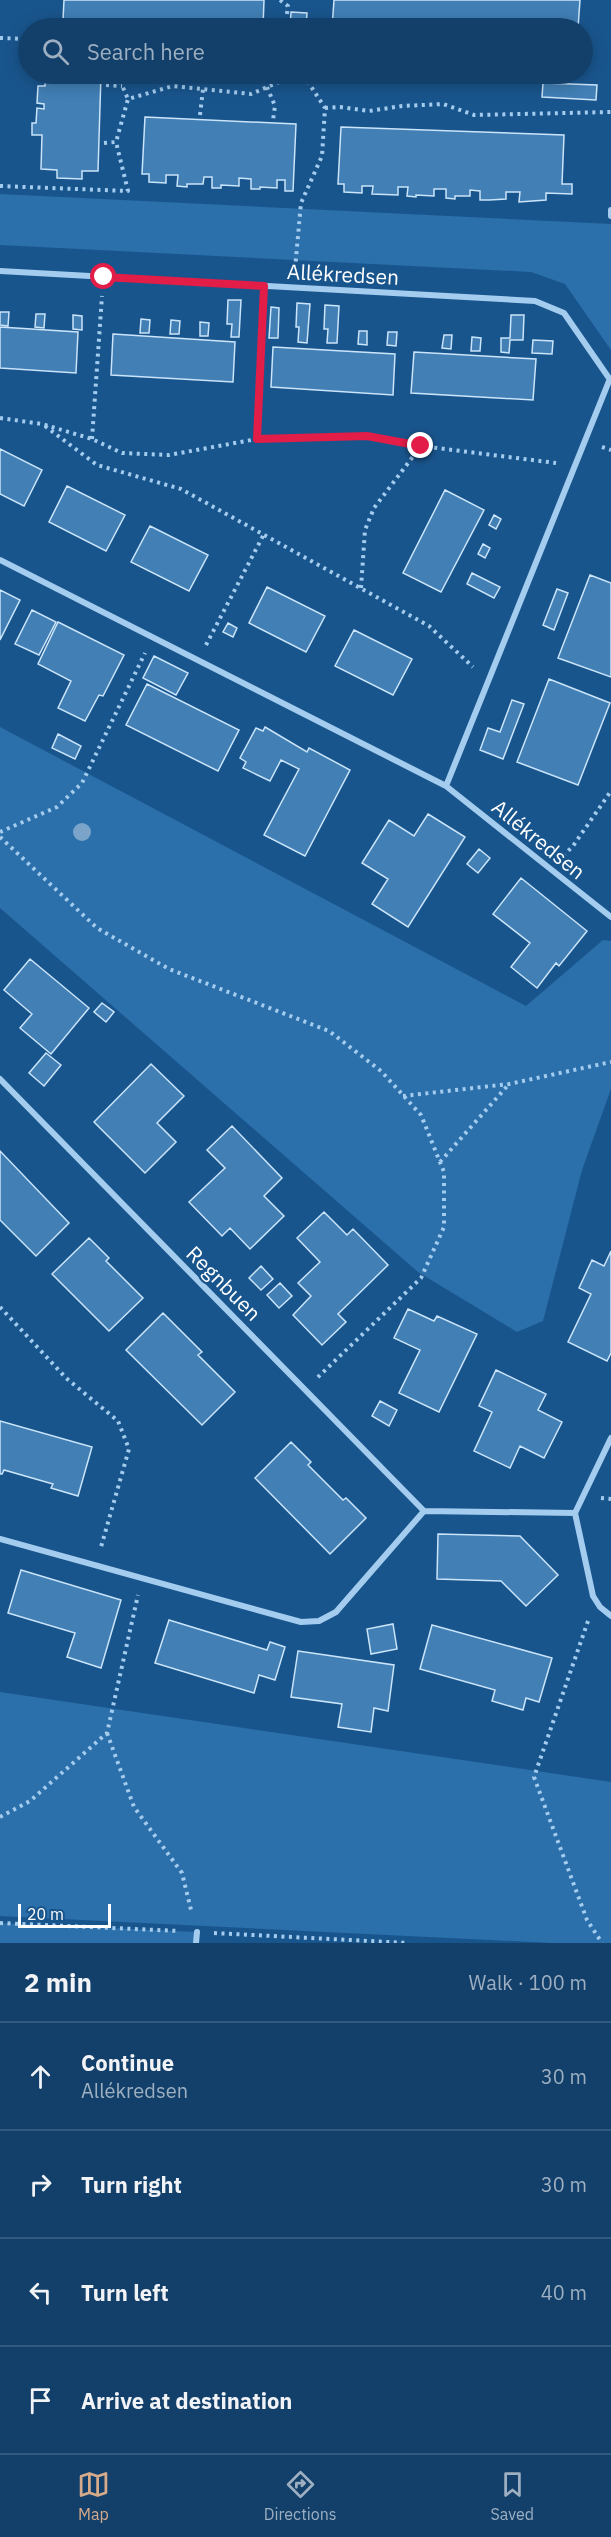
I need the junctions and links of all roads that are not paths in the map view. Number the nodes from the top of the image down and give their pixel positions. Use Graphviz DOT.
graph roads {
  1 [pos="611,210"];
  2 [pos="611,216"];
  3 [pos="0,271"];
  4 [pos="610,381"];
  5 [pos="0,560"];
  6 [pos="446,786"];
  7 [pos="611,917"];
  8 [pos="0,1079"];
  9 [pos="611,1438"];
  10 [pos="424,1511"];
  11 [pos="575,1513"];
  12 [pos="0,1539"];
  13 [pos="611,1616"];
  14 [pos="197,1932"];
  15 [pos="196,1943"];
  1 -- 2 [label="street"];
  3 -- 4 [label="street, Allékredsen"];
  4 -- 6 [label="street, Allékredsen"];
  5 -- 6 [label="street, Allékredsen"];
  6 -- 7 [label="street, Allékredsen"];
  8 -- 10 [label="street, Regnbuen"];
  9 -- 11 [label="street"];
  10 -- 11 [label="street"];
  10 -- 12 [label="street"];
  11 -- 13 [label="street"];
  14 -- 15 [label="street"];
}
